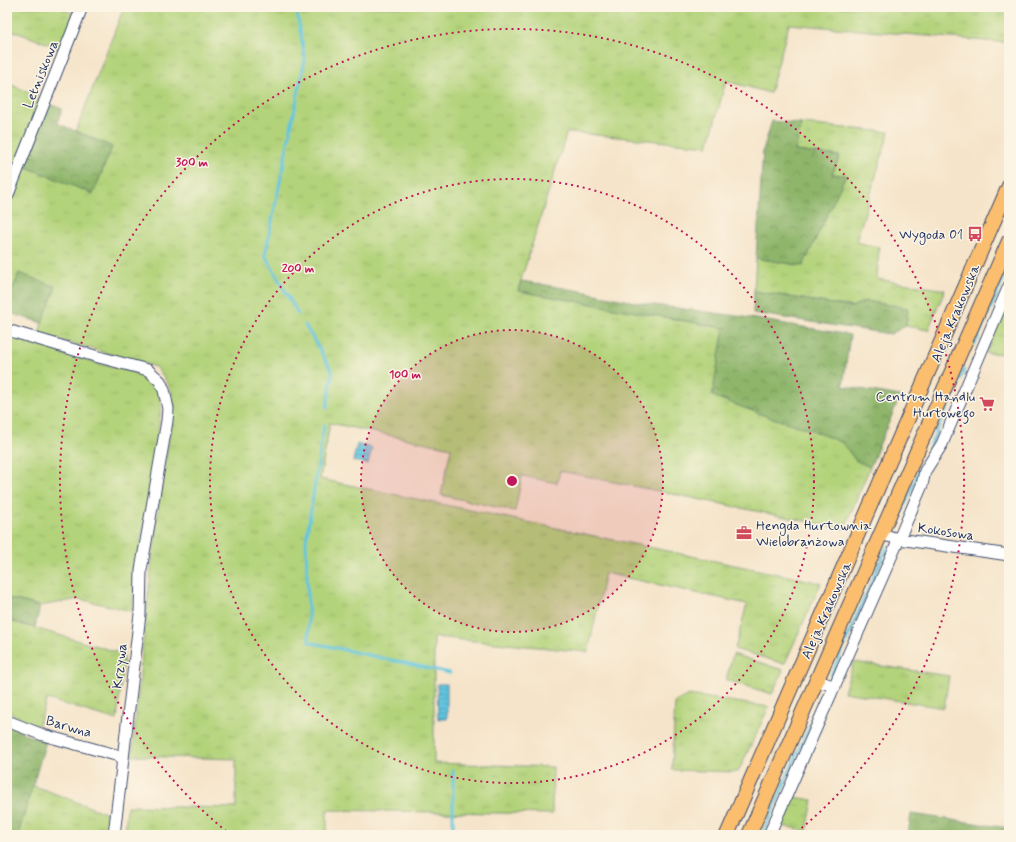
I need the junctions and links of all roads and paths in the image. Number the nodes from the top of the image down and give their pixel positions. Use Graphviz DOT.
graph roads {
  1 [pos="82,7"];
  2 [pos="1009,186"];
  3 [pos="7,197"];
  4 [pos="1009,241"];
  5 [pos="1009,286"];
  6 [pos="7,330"];
  7 [pos="915,454"];
  8 [pos="930,461"];
  9 [pos="880,534"];
  10 [pos="899,540"];
  11 [pos="1009,555"];
  12 [pos="816,680"];
  13 [pos="836,687"];
  14 [pos="7,721"];
  15 [pos="123,756"];
  16 [pos="114,835"];
  17 [pos="727,835"];
  18 [pos="749,835"];
  19 [pos="769,835"];
  1 -- 3 [label="street, Letniskowa"];
  2 -- 17 [label="main road, Aleja Krakowska"];
  4 -- 7 [label="main road, Aleja Krakowska"];
  5 -- 8 [label="street"];
  6 -- 15 [label="street, Krzywa"];
  7 -- 8 [label="street"];
  7 -- 9 [label="main road, Aleja Krakowska"];
  8 -- 10 [label="street"];
  9 -- 10 [label="street, Kokosowa"];
  9 -- 12 [label="main road, Aleja Krakowska"];
  10 -- 11 [label="street, Kokosowa"];
  10 -- 13 [label="street"];
  12 -- 13 [label="street"];
  12 -- 18 [label="main road, Aleja Krakowska"];
  13 -- 19 [label="street"];
  14 -- 15 [label="street, Barwna"];
  15 -- 16 [label="street, Krzywa"];
}
